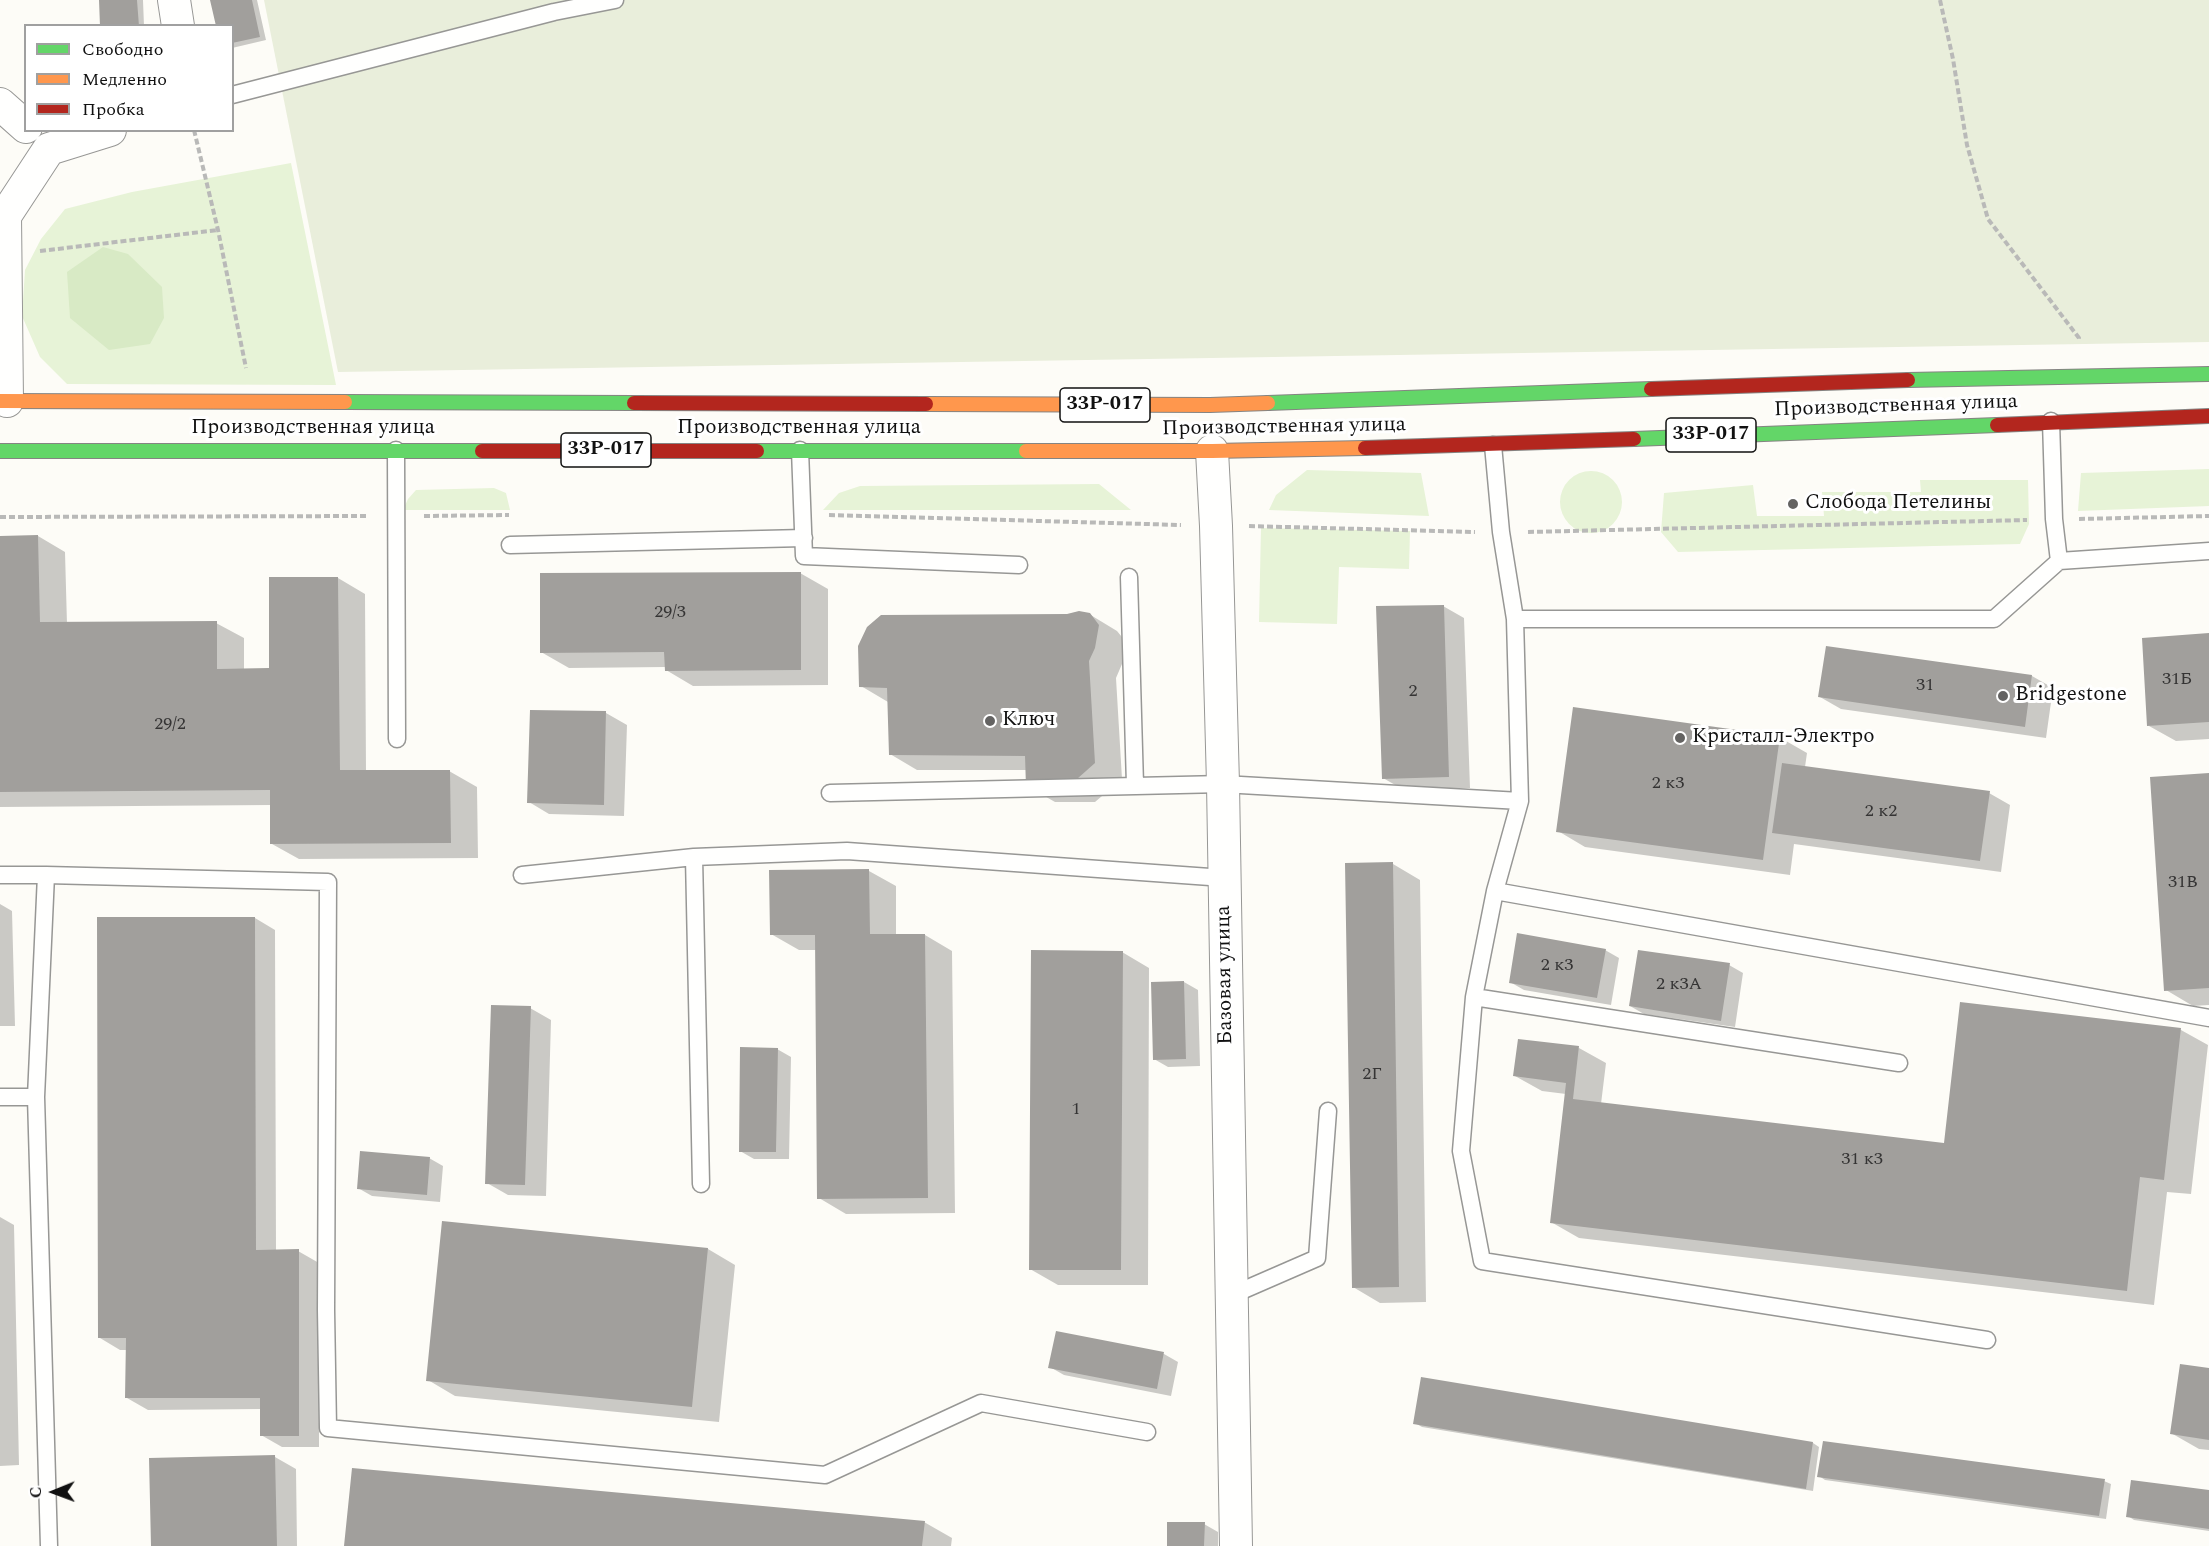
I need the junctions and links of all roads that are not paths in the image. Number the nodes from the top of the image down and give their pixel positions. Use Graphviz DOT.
graph roads {
  1 [pos="174,0"];
  2 [pos="615,0"];
  3 [pos="552,6"];
  4 [pos="178,24"];
  5 [pos="234,94"];
  6 [pos="0,104"];
  7 [pos="24,125"];
  8 [pos="96,132"];
  9 [pos="39,140"];
  10 [pos="2209,374"];
  11 [pos="3,401"];
  12 [pos="2209,416"];
  13 [pos="2051,421"];
  14 [pos="1493,445"];
  15 [pos="1212,446"];
  16 [pos="396,450"];
  17 [pos="800,450"];
  18 [pos="0,451"];
  19 [pos="804,538"];
  20 [pos="510,545"];
  21 [pos="2209,551"];
  22 [pos="2059,561"];
  23 [pos="1019,565"];
  24 [pos="1129,577"];
  25 [pos="1515,619"];
  26 [pos="397,739"];
  27 [pos="1223,784"];
  28 [pos="1135,785"];
  29 [pos="830,793"];
  30 [pos="1520,801"];
  31 [pos="694,857"];
  32 [pos="0,875"];
  33 [pos="46,875"];
  34 [pos="522,875"];
  35 [pos="1224,878"];
  36 [pos="1495,891"];
  37 [pos="1474,997"];
  38 [pos="2209,1018"];
  39 [pos="1899,1063"];
  40 [pos="0,1097"];
  41 [pos="36,1097"];
  42 [pos="1328,1111"];
  43 [pos="700,1184"];
  44 [pos="1232,1295"];
  45 [pos="1987,1340"];
  46 [pos="1148,1432"];
  47 [pos="49,1546"];
  48 [pos="1236,1546"];
  1 -- 4 [label="street"];
  2 -- 3 [label="lane"];
  3 -- 5 [label="lane"];
  6 -- 7 [label="street"];
  8 -- 9 [label="street"];
  9 -- 11 [label="street"];
  10 -- 11 [label="highway, Производственная улица / 33Р-017"];
  12 -- 13 [label="highway, Производственная улица / 33Р-017"];
  13 -- 14 [label="highway, Производственная улица / 33Р-017"];
  13 -- 22 [label="lane"];
  14 -- 15 [label="highway, Производственная улица / 33Р-017"];
  14 -- 25 [label="lane"];
  15 -- 17 [label="highway, Производственная улица / 33Р-017"];
  15 -- 27 [label="street, Базовая улица"];
  16 -- 17 [label="highway, Производственная улица / 33Р-017"];
  16 -- 18 [label="highway, Производственная улица / 33Р-017"];
  16 -- 26 [label="lane"];
  17 -- 19 [label="lane"];
  19 -- 20 [label="lane"];
  19 -- 23 [label="lane"];
  21 -- 22 [label="lane"];
  22 -- 25 [label="lane"];
  24 -- 28 [label="lane"];
  25 -- 30 [label="lane"];
  27 -- 28 [label="lane"];
  27 -- 30 [label="lane"];
  27 -- 35 [label="street, Базовая улица"];
  28 -- 29 [label="lane"];
  30 -- 36 [label="lane"];
  31 -- 34 [label="lane"];
  31 -- 35 [label="lane"];
  31 -- 43 [label="lane"];
  32 -- 33 [label="lane"];
  33 -- 41 [label="lane"];
  33 -- 46 [label="lane"];
  35 -- 44 [label="street, Базовая улица"];
  36 -- 37 [label="lane"];
  36 -- 38 [label="lane"];
  37 -- 39 [label="lane"];
  37 -- 45 [label="lane"];
  40 -- 41 [label="lane"];
  41 -- 47 [label="lane"];
  42 -- 44 [label="lane"];
  44 -- 48 [label="street, Базовая улица"];
}
